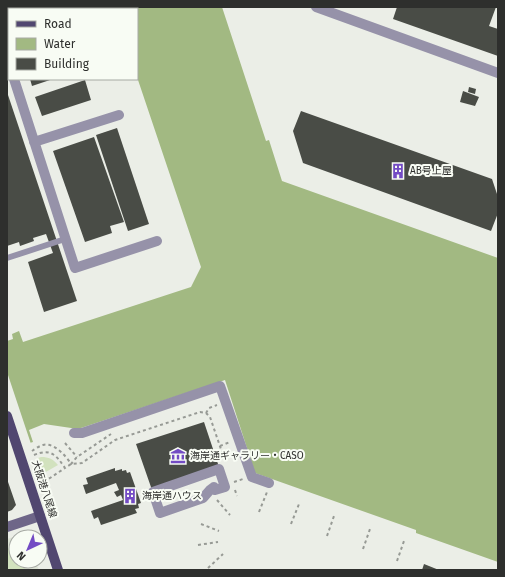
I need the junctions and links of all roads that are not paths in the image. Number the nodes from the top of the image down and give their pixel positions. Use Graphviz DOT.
graph roads {
  1 [pos="316,7"];
  2 [pos="498,73"];
  3 [pos="14,80"];
  4 [pos="119,115"];
  5 [pos="34,142"];
  6 [pos="65,238"];
  7 [pos="158,241"];
  8 [pos="7,258"];
  9 [pos="7,416"];
  10 [pos="74,433"];
  11 [pos="268,488"];
  12 [pos="160,513"];
  13 [pos="40,516"];
  14 [pos="7,527"];
  15 [pos="58,570"];
  1 -- 2 [label="street"];
  3 -- 5 [label="street"];
  4 -- 5 [label="street"];
  5 -- 6 [label="street"];
  6 -- 7 [label="street"];
  6 -- 8 [label="lane"];
  9 -- 13 [label="main road, 大阪港八尾線"];
  10 -- 11 [label="street"];
  12 -- 12 [label="street"];
  13 -- 14 [label="street"];
  13 -- 15 [label="main road, 大阪港八尾線"];
}
